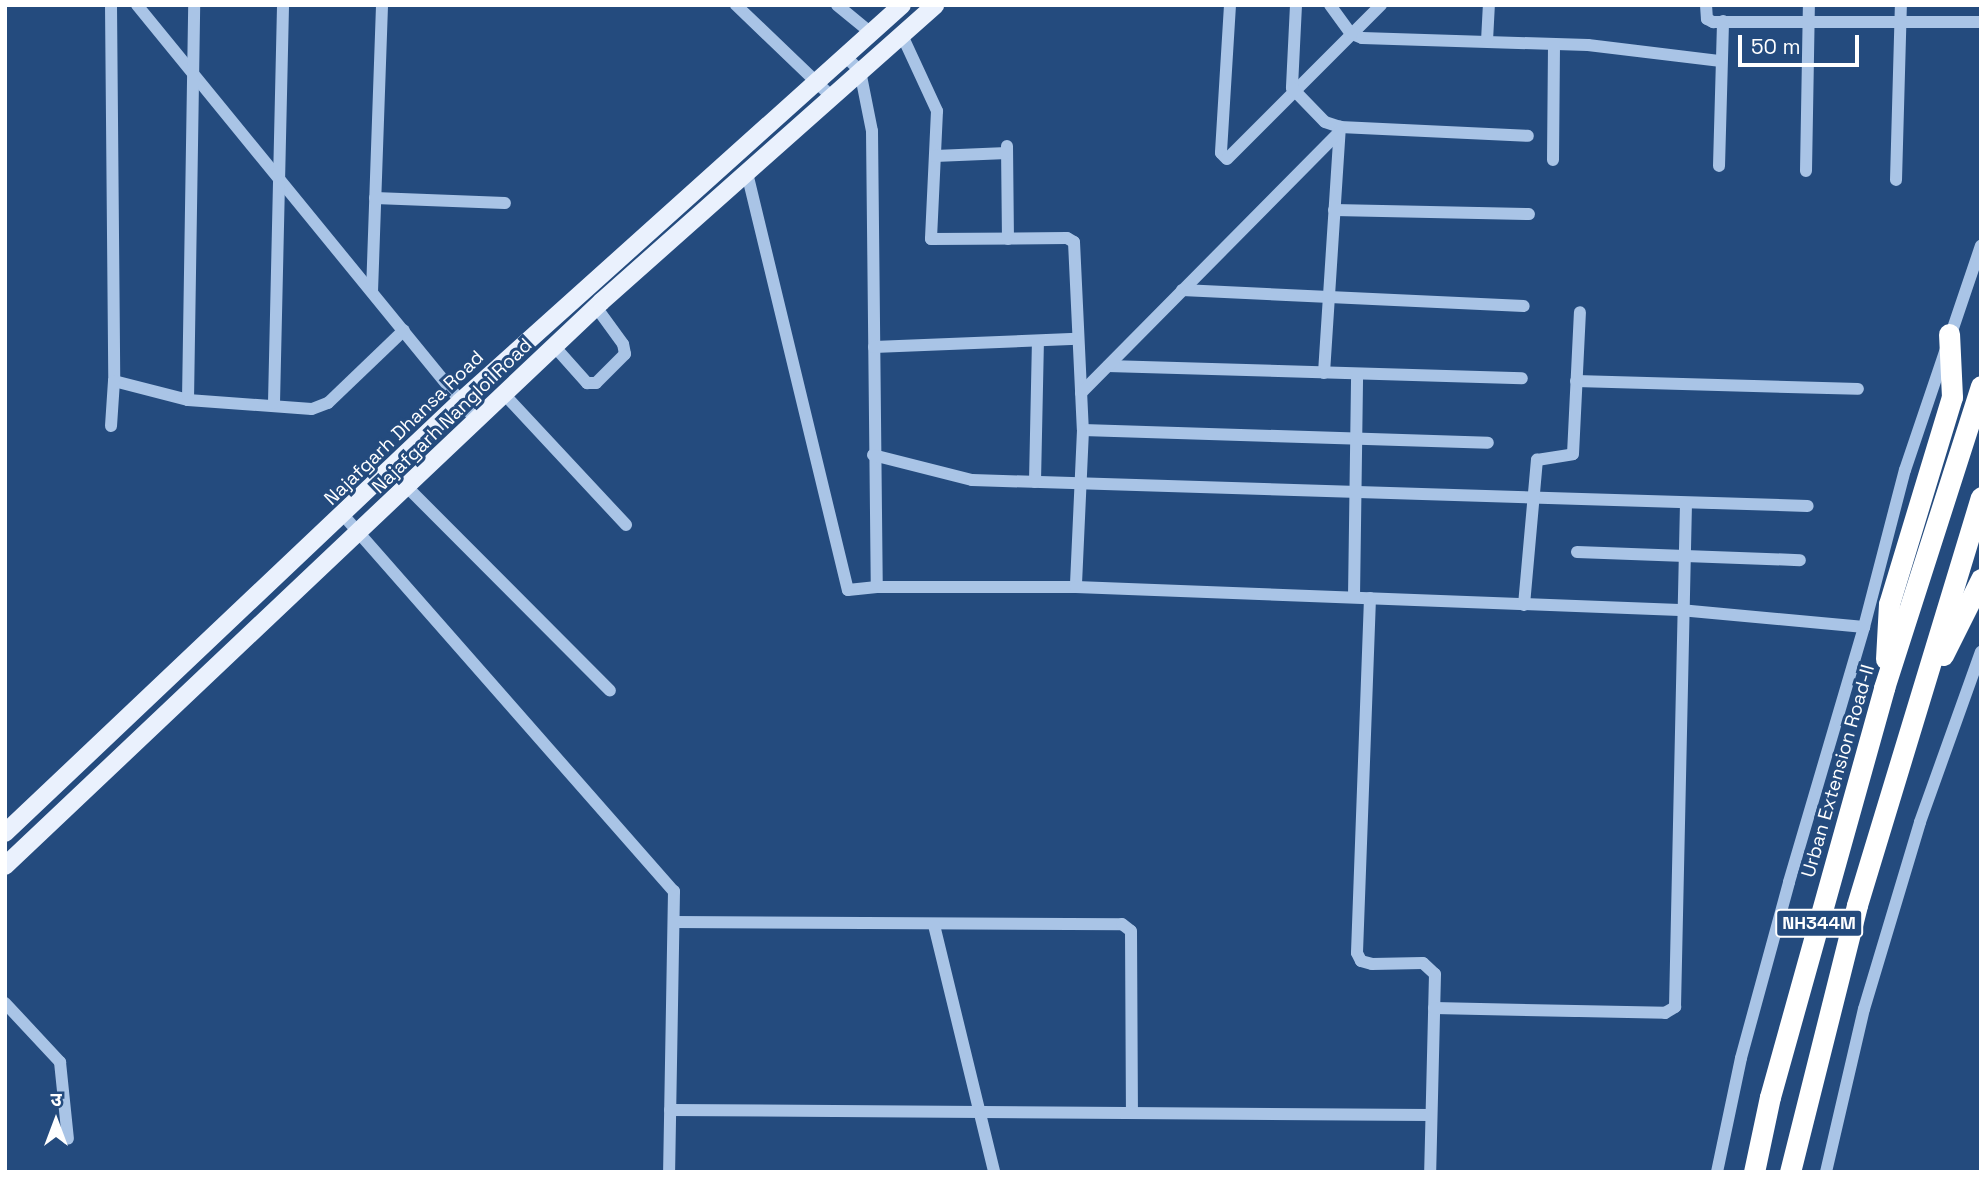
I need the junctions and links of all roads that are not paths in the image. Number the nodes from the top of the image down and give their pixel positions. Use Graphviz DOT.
graph roads {
  1 [pos="111,5"];
  2 [pos="137,5"];
  3 [pos="194,5"];
  4 [pos="283,5"];
  5 [pos="382,5"];
  6 [pos="736,5"];
  7 [pos="837,5"];
  8 [pos="902,5"];
  9 [pos="935,5"];
  10 [pos="1230,5"];
  11 [pos="1296,5"];
  12 [pos="1330,5"];
  13 [pos="1381,5"];
  14 [pos="1489,5"];
  15 [pos="1706,5"];
  16 [pos="1809,5"];
  17 [pos="1901,5"];
  18 [pos="1808,20"];
  19 [pos="1723,21"];
  20 [pos="1900,22"];
  21 [pos="1981,22"];
  22 [pos="871,33"];
  23 [pos="901,33"];
  24 [pos="1355,36"];
  25 [pos="1487,41"];
  26 [pos="1554,44"];
  27 [pos="845,56"];
  28 [pos="1721,61"];
  29 [pos="860,71"];
  30 [pos="192,73"];
  31 [pos="816,81"];
  32 [pos="1294,93"];
  33 [pos="831,96"];
  34 [pos="1340,130"];
  35 [pos="1528,136"];
  36 [pos="935,156"];
  37 [pos="1553,160"];
  38 [pos="1719,166"];
  39 [pos="1806,171"];
  40 [pos="747,173"];
  41 [pos="281,180"];
  42 [pos="1896,180"];
  43 [pos="375,198"];
  44 [pos="505,203"];
  45 [pos="1334,209"];
  46 [pos="1529,214"];
  47 [pos="1007,239"];
  48 [pos="1981,246"];
  49 [pos="623,252"];
  50 [pos="639,269"];
  51 [pos="1182,290"];
  52 [pos="372,292"];
  53 [pos="1327,299"];
  54 [pos="1524,306"];
  55 [pos="596,307"];
  56 [pos="1580,312"];
  57 [pos="404,330"];
  58 [pos="1949,334"];
  59 [pos="533,335"];
  60 [pos="1077,340"];
  61 [pos="1038,343"];
  62 [pos="874,347"];
  63 [pos="551,350"];
  64 [pos="1108,366"];
  65 [pos="1324,373"];
  66 [pos="1357,375"];
  67 [pos="1522,378"];
  68 [pos="114,381"];
  69 [pos="1576,381"];
  70 [pos="1981,386"];
  71 [pos="1858,389"];
  72 [pos="1081,393"];
  73 [pos="504,394"];
  74 [pos="188,400"];
  75 [pos="460,402"];
  76 [pos="274,403"];
  77 [pos="476,420"];
  78 [pos="111,426"];
  79 [pos="1083,430"];
  80 [pos="1355,438"];
  81 [pos="1488,443"];
  82 [pos="873,455"];
  83 [pos="1035,482"];
  84 [pos="1081,485"];
  85 [pos="408,488"];
  86 [pos="1354,493"];
  87 [pos="1981,497"];
  88 [pos="1534,498"];
  89 [pos="1686,503"];
  90 [pos="1808,506"];
  91 [pos="344,516"];
  92 [pos="626,525"];
  93 [pos="360,532"];
  94 [pos="1577,552"];
  95 [pos="1683,555"];
  96 [pos="1800,560"];
  97 [pos="1981,579"];
  98 [pos="877,587"];
  99 [pos="1076,587"];
  100 [pos="1354,597"];
  101 [pos="1370,598"];
  102 [pos="1524,605"];
  103 [pos="1680,610"];
  104 [pos="1864,627"];
  105 [pos="1981,652"];
  106 [pos="1889,675"];
  107 [pos="610,691"];
  108 [pos="1923,694"];
  109 [pos="5,833"];
  110 [pos="5,866"];
  111 [pos="674,922"];
  112 [pos="934,925"];
  113 [pos="5,1003"];
  114 [pos="1434,1008"];
  115 [pos="670,1110"];
  116 [pos="979,1110"];
  117 [pos="1132,1112"];
  118 [pos="1432,1115"];
  119 [pos="68,1139"];
  120 [pos="669,1172"];
  121 [pos="994,1172"];
  122 [pos="1430,1172"];
  123 [pos="1717,1172"];
  124 [pos="1754,1172"];
  125 [pos="1790,1172"];
  126 [pos="1826,1172"];
  1 -- 68 [label="street"];
  2 -- 30 [label="street"];
  3 -- 30 [label="street"];
  4 -- 41 [label="street"];
  5 -- 43 [label="street"];
  6 -- 31 [label="street"];
  7 -- 22 [label="street"];
  8 -- 22 [label="main road, Najafgarh Dhansa Road"];
  9 -- 23 [label="main road, Najafgarh Nangloi Road"];
  10 -- 32 [label="street"];
  11 -- 32 [label="street"];
  12 -- 24 [label="street"];
  13 -- 24 [label="street"];
  14 -- 25 [label="street"];
  15 -- 19 [label="street"];
  16 -- 18 [label="street"];
  17 -- 20 [label="street"];
  18 -- 19 [label="street"];
  18 -- 20 [label="street"];
  18 -- 39 [label="street"];
  19 -- 28 [label="street"];
  20 -- 21 [label="street"];
  20 -- 42 [label="street"];
  22 -- 27 [label="main road, Najafgarh Dhansa Road"];
  23 -- 29 [label="main road, Najafgarh Nangloi Road"];
  23 -- 36 [label="street"];
  24 -- 25 [label="street"];
  24 -- 32 [label="street"];
  25 -- 26 [label="street"];
  26 -- 28 [label="street"];
  26 -- 37 [label="street"];
  27 -- 29 [label="street"];
  27 -- 31 [label="main road, Najafgarh Dhansa Road"];
  28 -- 38 [label="street"];
  29 -- 33 [label="main road, Najafgarh Nangloi Road"];
  29 -- 62 [label="street"];
  30 -- 41 [label="street"];
  30 -- 74 [label="street"];
  31 -- 33 [label="street"];
  31 -- 49 [label="main road, Najafgarh Dhansa Road"];
  32 -- 34 [label="street"];
  33 -- 40 [label="main road, Najafgarh Nangloi Road"];
  34 -- 35 [label="street"];
  34 -- 45 [label="street"];
  34 -- 51 [label="street"];
  36 -- 47 [label="street"];
  36 -- 47 [label="street"];
  40 -- 50 [label="main road, Najafgarh Nangloi Road"];
  40 -- 98 [label="street"];
  41 -- 52 [label="street"];
  41 -- 76 [label="street"];
  43 -- 44 [label="street"];
  43 -- 52 [label="street"];
  45 -- 46 [label="street"];
  45 -- 53 [label="street"];
  47 -- 60 [label="street"];
  48 -- 58 [label="street"];
  49 -- 50 [label="main road"];
  49 -- 59 [label="main road, Najafgarh Dhansa Road"];
  50 -- 55 [label="main road, Najafgarh Nangloi Road"];
  51 -- 53 [label="street"];
  51 -- 64 [label="street"];
  52 -- 57 [label="street"];
  53 -- 54 [label="street"];
  53 -- 65 [label="street"];
  55 -- 63 [label="main road, Najafgarh Nangloi Road"];
  55 -- 63 [label="street"];
  56 -- 69 [label="street"];
  57 -- 75 [label="street"];
  57 -- 76 [label="street"];
  58 -- 104 [label="street"];
  58 -- 106 [label="highway"];
  59 -- 63 [label="main road"];
  59 -- 75 [label="main road, Najafgarh Dhansa Road"];
  60 -- 61 [label="street"];
  60 -- 72 [label="street"];
  61 -- 62 [label="street"];
  61 -- 83 [label="street"];
  62 -- 82 [label="street"];
  63 -- 73 [label="main road, Najafgarh Nangloi Road"];
  64 -- 65 [label="street"];
  64 -- 72 [label="street"];
  65 -- 66 [label="street"];
  66 -- 67 [label="street"];
  66 -- 80 [label="street"];
  68 -- 74 [label="street"];
  68 -- 78 [label="street"];
  69 -- 71 [label="street"];
  69 -- 88 [label="street"];
  70 -- 106 [label="highway, Urban Extension Road-II / NH344M"];
  72 -- 79 [label="street"];
  73 -- 77 [label="main road, Najafgarh Nangloi Road"];
  73 -- 92 [label="street"];
  74 -- 76 [label="street"];
  75 -- 77 [label="street"];
  75 -- 91 [label="main road, Najafgarh Dhansa Road"];
  77 -- 85 [label="main road, Najafgarh Nangloi Road"];
  79 -- 80 [label="street"];
  79 -- 84 [label="street"];
  80 -- 81 [label="street"];
  80 -- 86 [label="street"];
  82 -- 83 [label="street"];
  82 -- 98 [label="street"];
  83 -- 84 [label="street"];
  84 -- 86 [label="street"];
  84 -- 99 [label="street"];
  85 -- 93 [label="main road, Najafgarh Nangloi Road"];
  85 -- 107 [label="street"];
  86 -- 88 [label="street"];
  86 -- 100 [label="street"];
  87 -- 108 [label="highway, NH344M"];
  88 -- 89 [label="street"];
  88 -- 102 [label="street"];
  89 -- 90 [label="street"];
  89 -- 95 [label="street"];
  91 -- 93 [label="street"];
  91 -- 109 [label="main road, Najafgarh Dhansa Road"];
  93 -- 110 [label="main road, Najafgarh Nangloi Road"];
  93 -- 111 [label="street"];
  94 -- 95 [label="street"];
  95 -- 96 [label="street"];
  95 -- 103 [label="street"];
  97 -- 108 [label="highway"];
  98 -- 99 [label="street"];
  99 -- 100 [label="street"];
  100 -- 101 [label="street"];
  101 -- 102 [label="street"];
  101 -- 114 [label="street"];
  102 -- 103 [label="street"];
  103 -- 104 [label="street"];
  103 -- 114 [label="street"];
  104 -- 123 [label="street"];
  105 -- 126 [label="street"];
  106 -- 124 [label="highway, Urban Extension Road-II / NH344M"];
  108 -- 125 [label="highway, NH344M"];
  111 -- 112 [label="street"];
  111 -- 115 [label="street"];
  112 -- 116 [label="street"];
  112 -- 117 [label="street"];
  113 -- 119 [label="street"];
  114 -- 118 [label="street"];
  115 -- 116 [label="street"];
  115 -- 120 [label="street"];
  116 -- 117 [label="street"];
  116 -- 121 [label="street"];
  117 -- 118 [label="street"];
  118 -- 122 [label="street"];
}
